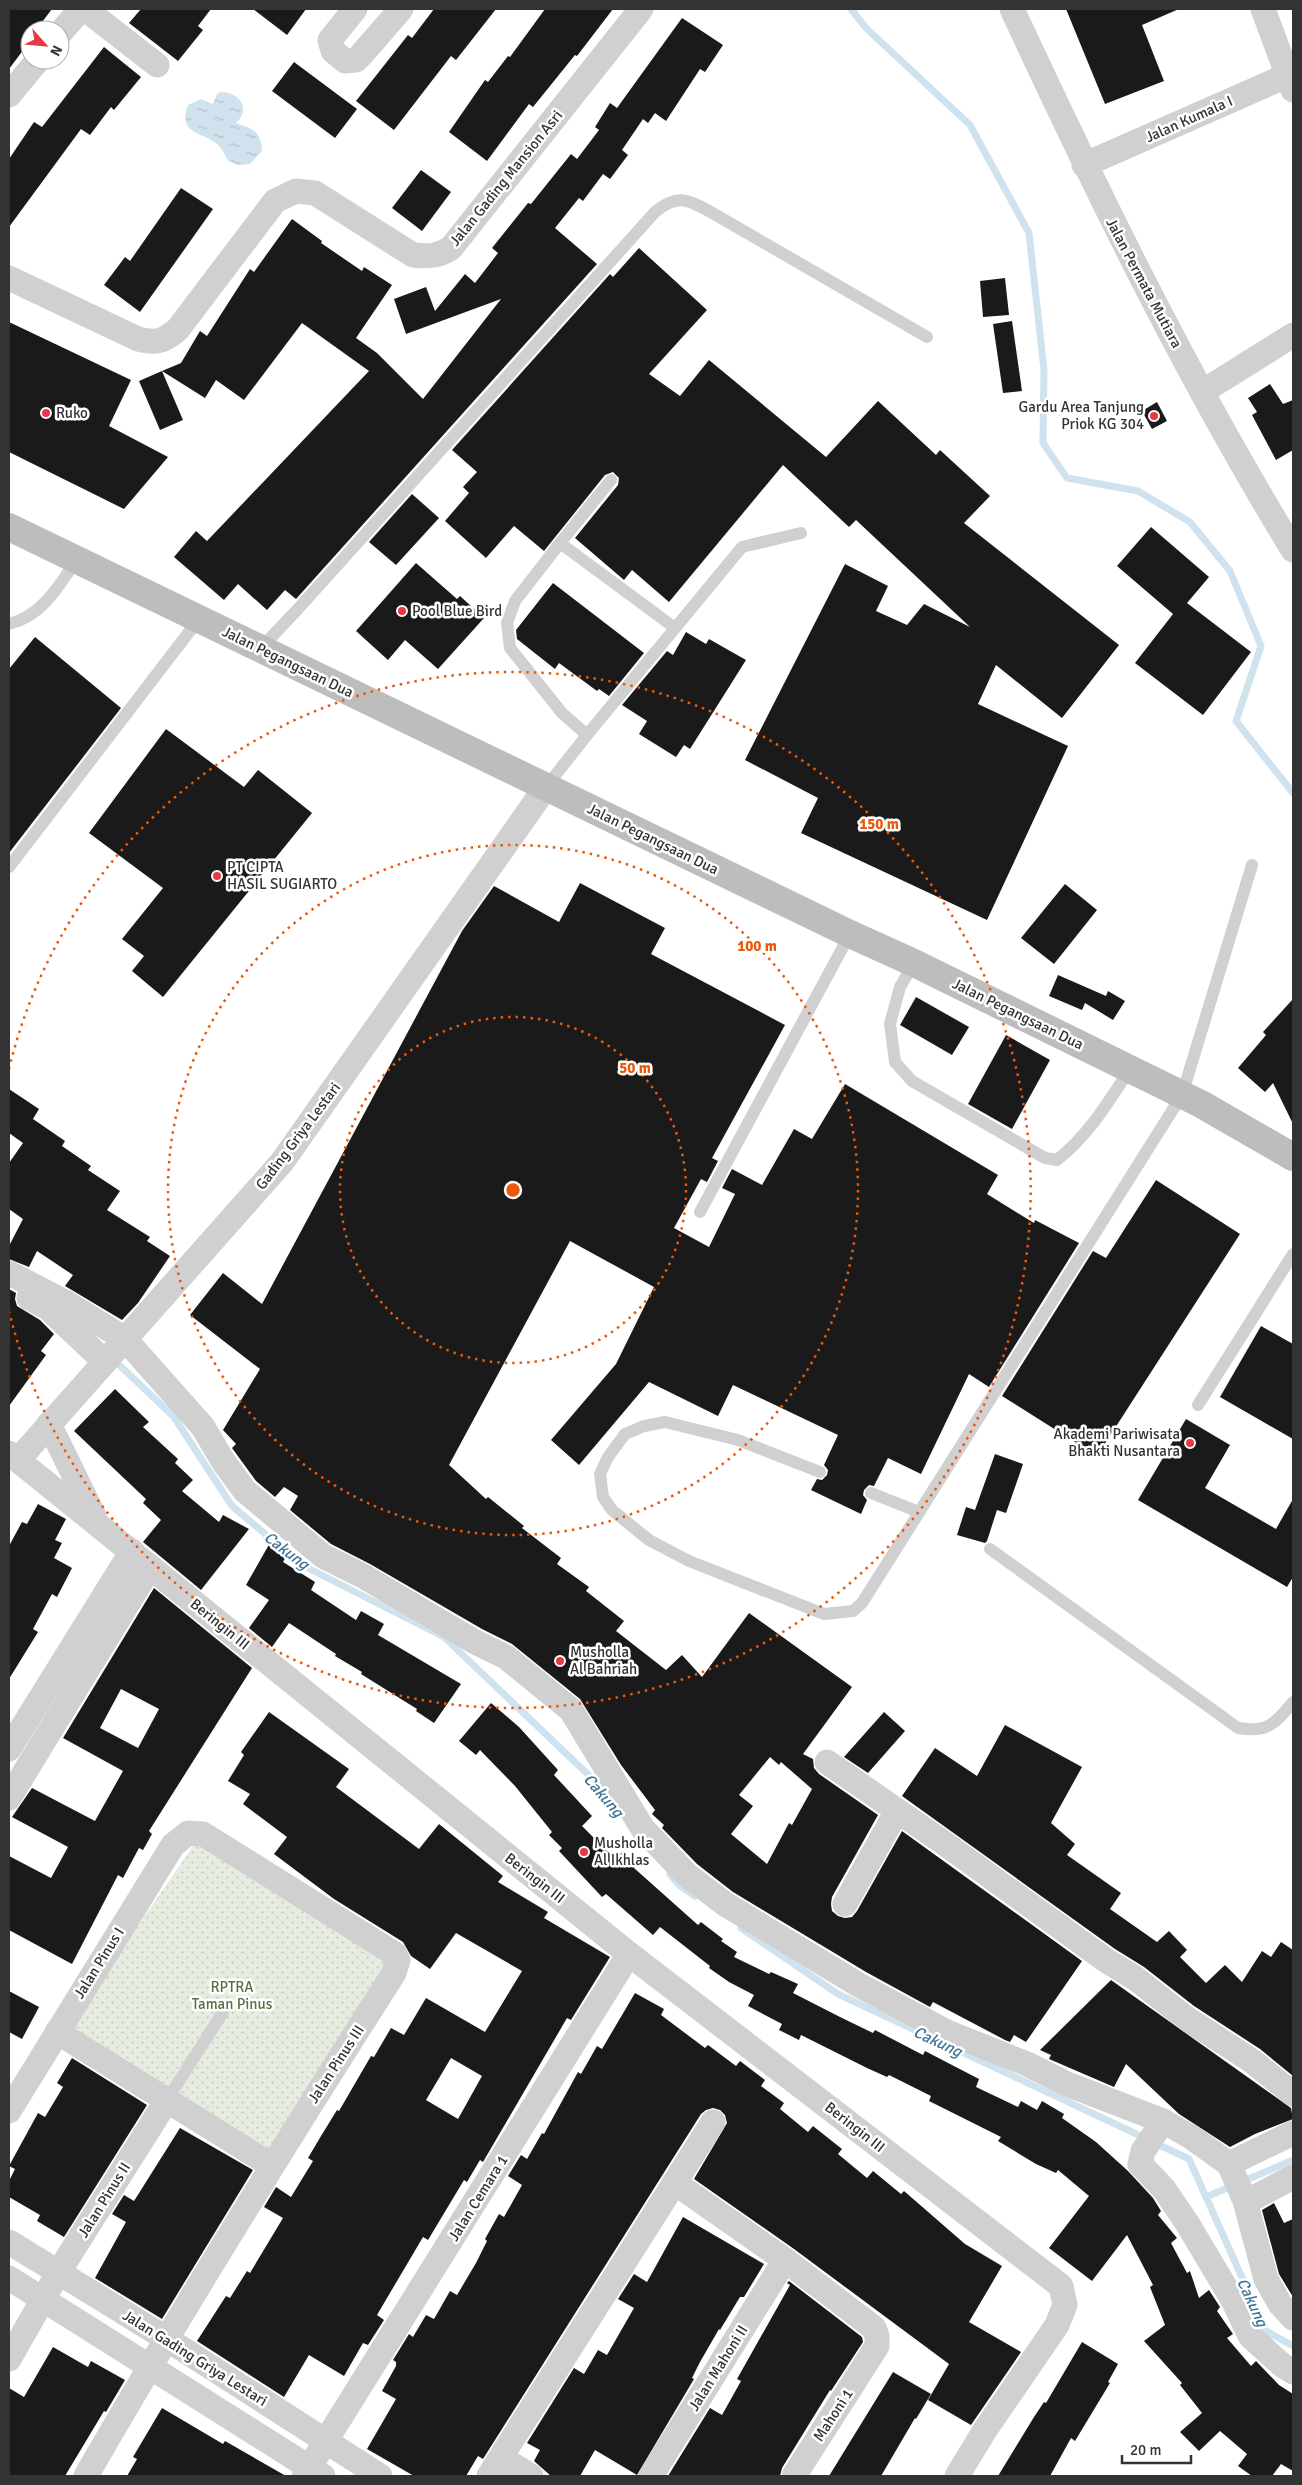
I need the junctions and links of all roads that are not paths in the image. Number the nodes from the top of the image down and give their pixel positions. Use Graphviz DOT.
graph roads {
  1 [pos="81,9"];
  2 [pos="86,9"];
  3 [pos="355,9"];
  4 [pos="401,9"];
  5 [pos="641,9"];
  6 [pos="1012,9"];
  7 [pos="1263,9"];
  8 [pos="70,22"];
  9 [pos="157,65"];
  10 [pos="30,70"];
  11 [pos="1291,79"];
  12 [pos="9,95"];
  13 [pos="1084,165"];
  14 [pos="9,278"];
  15 [pos="1293,335"];
  16 [pos="927,337"];
  17 [pos="1202,392"];
  18 [pos="611,480"];
  19 [pos="9,527"];
  20 [pos="800,533"];
  21 [pos="560,543"];
  22 [pos="1293,550"];
  23 [pos="77,559"];
  24 [pos="199,619"];
  25 [pos="9,624"];
  26 [pos="675,628"];
  27 [pos="260,649"];
  28 [pos="587,735"];
  29 [pos="546,787"];
  30 [pos="1252,865"];
  31 [pos="9,867"];
  32 [pos="850,934"];
  33 [pos="914,963"];
  34 [pos="1130,1069"];
  35 [pos="1182,1095"];
  36 [pos="1292,1154"];
  37 [pos="700,1212"];
  38 [pos="1293,1254"];
  39 [pos="9,1273"];
  40 [pos="9,1288"];
  41 [pos="115,1350"];
  42 [pos="1198,1405"];
  43 [pos="49,1424"];
  44 [pos="13,1456"];
  45 [pos="820,1472"];
  46 [pos="871,1493"];
  47 [pos="919,1512"];
  48 [pos="98,1525"];
  49 [pos="990,1549"];
  50 [pos="141,1559"];
  51 [pos="1293,1702"];
  52 [pos="9,1749"];
  53 [pos="826,1762"];
  54 [pos="9,1798"];
  55 [pos="897,1811"];
  56 [pos="202,1834"];
  57 [pos="845,1904"];
  58 [pos="629,1954"];
  59 [pos="223,2012"];
  60 [pos="57,2032"];
  61 [pos="1293,2094"];
  62 [pos="167,2100"];
  63 [pos="9,2111"];
  64 [pos="713,2122"];
  65 [pos="1162,2123"];
  66 [pos="1293,2133"];
  67 [pos="271,2165"];
  68 [pos="1231,2165"];
  69 [pos="1293,2177"];
  70 [pos="675,2183"];
  71 [pos="1245,2201"];
  72 [pos="9,2242"];
  73 [pos="785,2260"];
  74 [pos="58,2273"];
  75 [pos="9,2278"];
  76 [pos="43,2300"];
  77 [pos="1293,2318"];
  78 [pos="166,2339"];
  79 [pos="9,2359"];
  80 [pos="149,2367"];
  81 [pos="1293,2372"];
  82 [pos="326,2442"];
  83 [pos="495,2467"];
  84 [pos="312,2474"];
  85 [pos="86,2476"];
  86 [pos="380,2476"];
  87 [pos="531,2476"];
  88 [pos="651,2476"];
  89 [pos="794,2476"];
  90 [pos="957,2476"];
  1 -- 8 [label="street"];
  2 -- 9 [label="street"];
  3 -- 4 [label="street"];
  5 -- 14 [label="street, Jalan Gading Mansion Asri"];
  6 -- 13 [label="street, Jalan Permata Mutiara"];
  7 -- 11 [label="street"];
  10 -- 12 [label="street"];
  11 -- 13 [label="street, Jalan Kumala I"];
  13 -- 17 [label="street, Jalan Permata Mutiara"];
  15 -- 17 [label="street"];
  16 -- 27 [label="lane"];
  17 -- 22 [label="street, Jalan Permata Mutiara"];
  18 -- 21 [label="lane"];
  19 -- 23 [label="main road, Jalan Pegangsaan Dua"];
  20 -- 26 [label="lane"];
  21 -- 26 [label="lane"];
  21 -- 28 [label="lane"];
  23 -- 24 [label="main road, Jalan Pegangsaan Dua"];
  23 -- 25 [label="lane"];
  24 -- 27 [label="main road, Jalan Pegangsaan Dua"];
  24 -- 31 [label="lane"];
  26 -- 28 [label="lane"];
  27 -- 29 [label="main road, Jalan Pegangsaan Dua"];
  28 -- 29 [label="lane"];
  29 -- 32 [label="main road, Jalan Pegangsaan Dua"];
  29 -- 41 [label="street, Gading Griya Lestari"];
  30 -- 35 [label="lane"];
  32 -- 33 [label="main road, Jalan Pegangsaan Dua"];
  32 -- 37 [label="lane"];
  33 -- 34 [label="main road, Jalan Pegangsaan Dua"];
  33 -- 34 [label="lane"];
  34 -- 35 [label="main road, Jalan Pegangsaan Dua"];
  35 -- 36 [label="main road, Jalan Pegangsaan Dua"];
  35 -- 47 [label="lane"];
  38 -- 42 [label="lane"];
  39 -- 41 [label="street"];
  40 -- 41 [label="street"];
  41 -- 43 [label="street, Gading Griya Lestari"];
  41 -- 65 [label="street"];
  43 -- 44 [label="street, Gading Griya Lestari"];
  43 -- 48 [label="street"];
  44 -- 48 [label="street, Beringin III"];
  45 -- 47 [label="lane"];
  46 -- 47 [label="lane"];
  48 -- 50 [label="street, Beringin III"];
  49 -- 51 [label="lane"];
  50 -- 52 [label="street"];
  50 -- 54 [label="street"];
  50 -- 58 [label="street, Beringin III"];
  53 -- 55 [label="street"];
  55 -- 57 [label="street"];
  55 -- 61 [label="street"];
  56 -- 60 [label="street, Jalan Pinus I"];
  56 -- 67 [label="street, Jalan Pinus III"];
  58 -- 82 [label="street, Jalan Cemara 1"];
  58 -- 90 [label="street, Beringin III"];
  59 -- 62 [label="lane"];
  60 -- 62 [label="street"];
  60 -- 63 [label="street, Jalan Pinus I"];
  62 -- 67 [label="street"];
  62 -- 74 [label="street, Jalan Pinus II"];
  64 -- 70 [label="street"];
  65 -- 68 [label="street"];
  65 -- 81 [label="street"];
  66 -- 68 [label="street"];
  67 -- 78 [label="street, Jalan Pinus III"];
  68 -- 71 [label="street"];
  69 -- 71 [label="street"];
  70 -- 73 [label="street"];
  70 -- 83 [label="street"];
  71 -- 77 [label="street"];
  72 -- 74 [label="street, Jalan Gading Griya Lestari"];
  73 -- 88 [label="street, Jalan Mahoni II"];
  73 -- 89 [label="street, Mahoni 1"];
  74 -- 76 [label="street, Jalan Pinus II"];
  74 -- 78 [label="street, Jalan Gading Griya Lestari"];
  75 -- 76 [label="street"];
  76 -- 79 [label="street, Jalan Pinus II"];
  76 -- 80 [label="street"];
  78 -- 80 [label="street, Jalan Pinus III"];
  78 -- 82 [label="street, Jalan Gading Griya Lestari"];
  80 -- 84 [label="street"];
  80 -- 85 [label="street, Jalan Pinus III"];
  82 -- 84 [label="street, Jalan Cemara 1"];
  82 -- 86 [label="street, Jalan Gading Griya Lestari"];
  83 -- 87 [label="street"];
}
